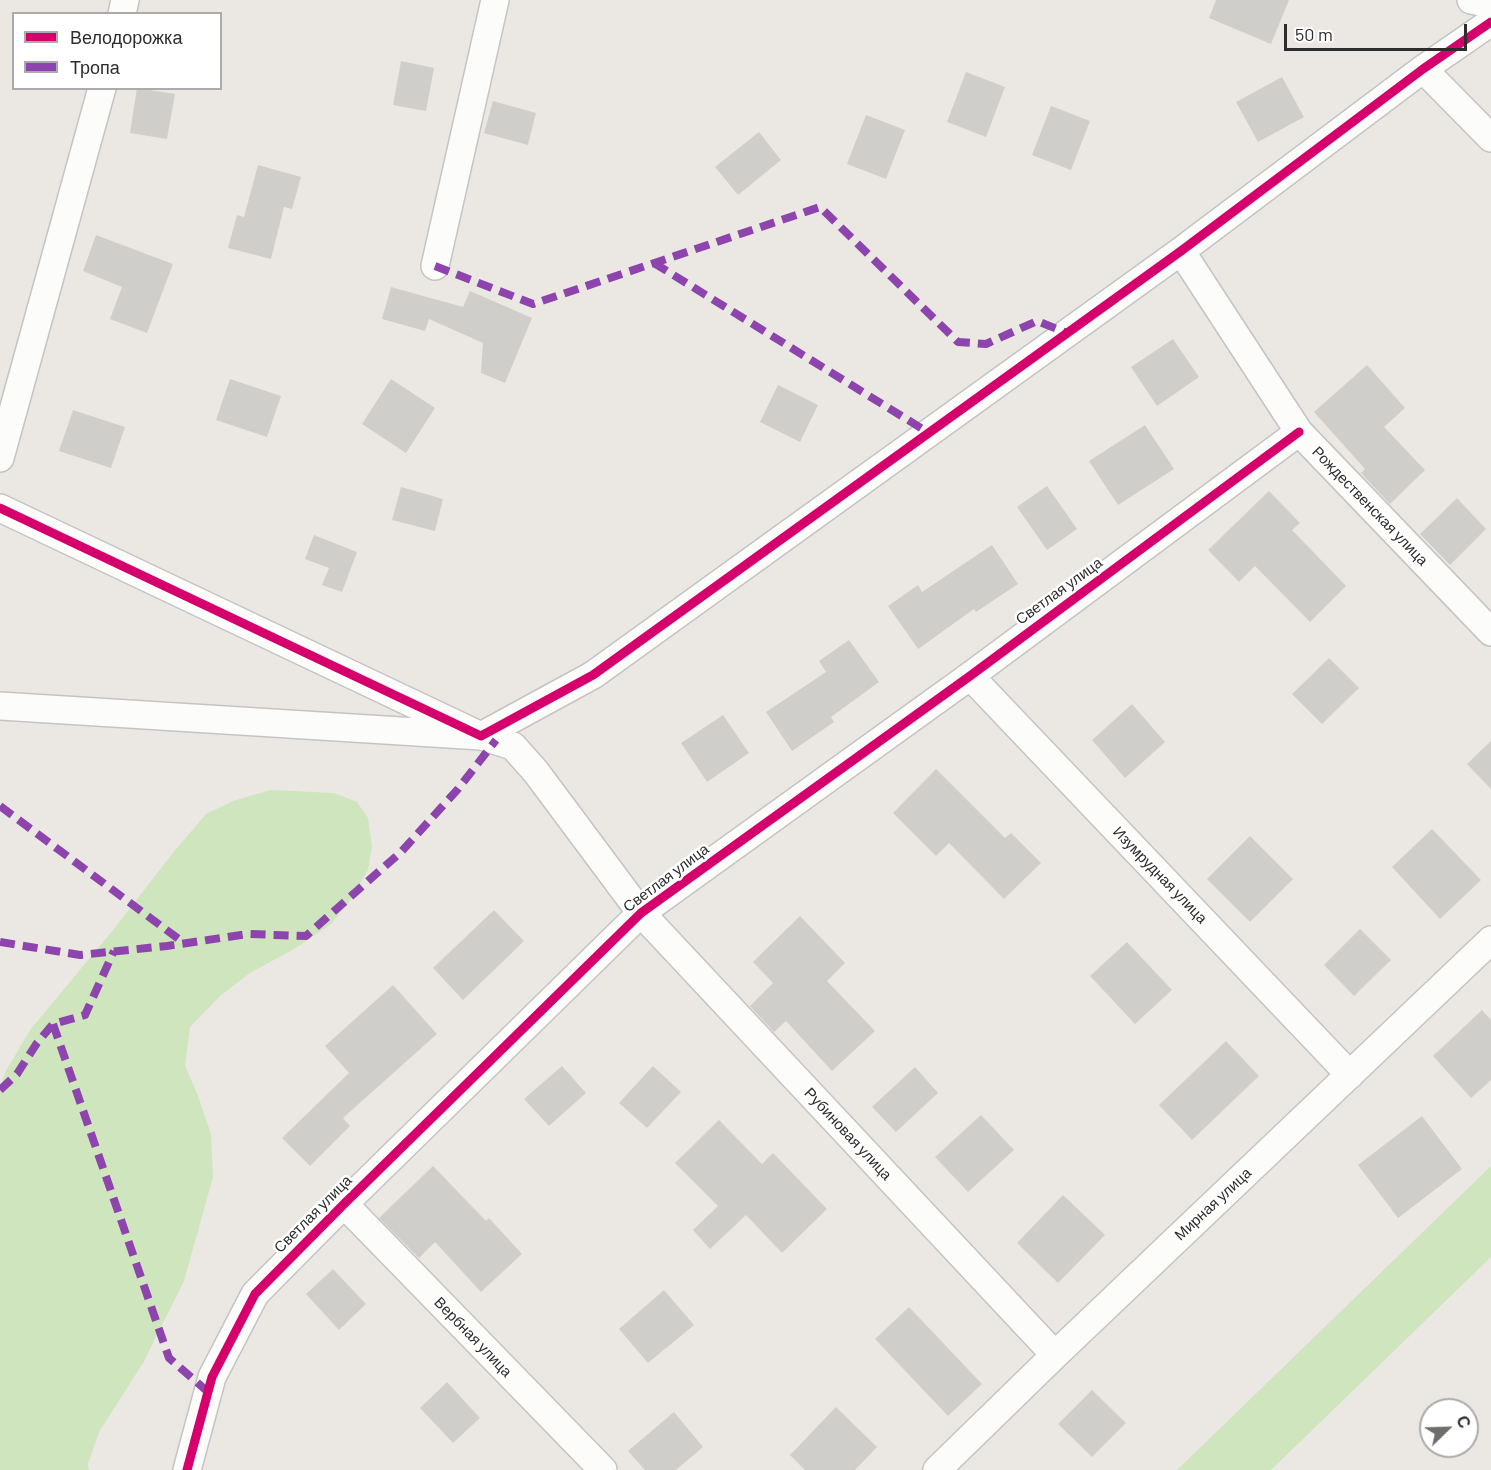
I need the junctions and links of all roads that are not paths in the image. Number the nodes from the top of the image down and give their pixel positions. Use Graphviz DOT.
graph roads {
  1 [pos="495,0"];
  2 [pos="1471,0"];
  3 [pos="1491,4"];
  4 [pos="1491,22"];
  5 [pos="1423,69"];
  6 [pos="101,90"];
  7 [pos="1491,138"];
  8 [pos="1181,251"];
  9 [pos="435,266"];
  10 [pos="1299,432"];
  11 [pos="0,458"];
  12 [pos="0,508"];
  13 [pos="1491,632"];
  14 [pos="970,676"];
  15 [pos="0,706"];
  16 [pos="481,736"];
  17 [pos="641,913"];
  18 [pos="1491,940"];
  19 [pos="1350,1075"];
  20 [pos="344,1204"];
  21 [pos="1055,1354"];
  22 [pos="187,1470"];
  23 [pos="603,1470"];
  24 [pos="937,1470"];
  1 -- 9 [label="street"];
  2 -- 3 [label="street"];
  4 -- 5 [label="street"];
  5 -- 7 [label="street"];
  5 -- 8 [label="street"];
  6 -- 11 [label="street"];
  8 -- 10 [label="street, Рождественская улица"];
  8 -- 16 [label="street"];
  10 -- 13 [label="street, Рождественская улица"];
  10 -- 14 [label="street, Светлая улица"];
  12 -- 16 [label="street"];
  14 -- 17 [label="street, Светлая улица"];
  14 -- 19 [label="street, Изумрудная улица"];
  15 -- 16 [label="street"];
  16 -- 17 [label="street, Рубиновая улица"];
  17 -- 20 [label="street, Светлая улица"];
  17 -- 21 [label="street, Рубиновая улица"];
  18 -- 19 [label="street, Мирная улица"];
  19 -- 21 [label="street, Мирная улица"];
  20 -- 22 [label="street, Светлая улица"];
  20 -- 23 [label="street, Вербная улица"];
  21 -- 24 [label="street, Мирная улица"];
}
